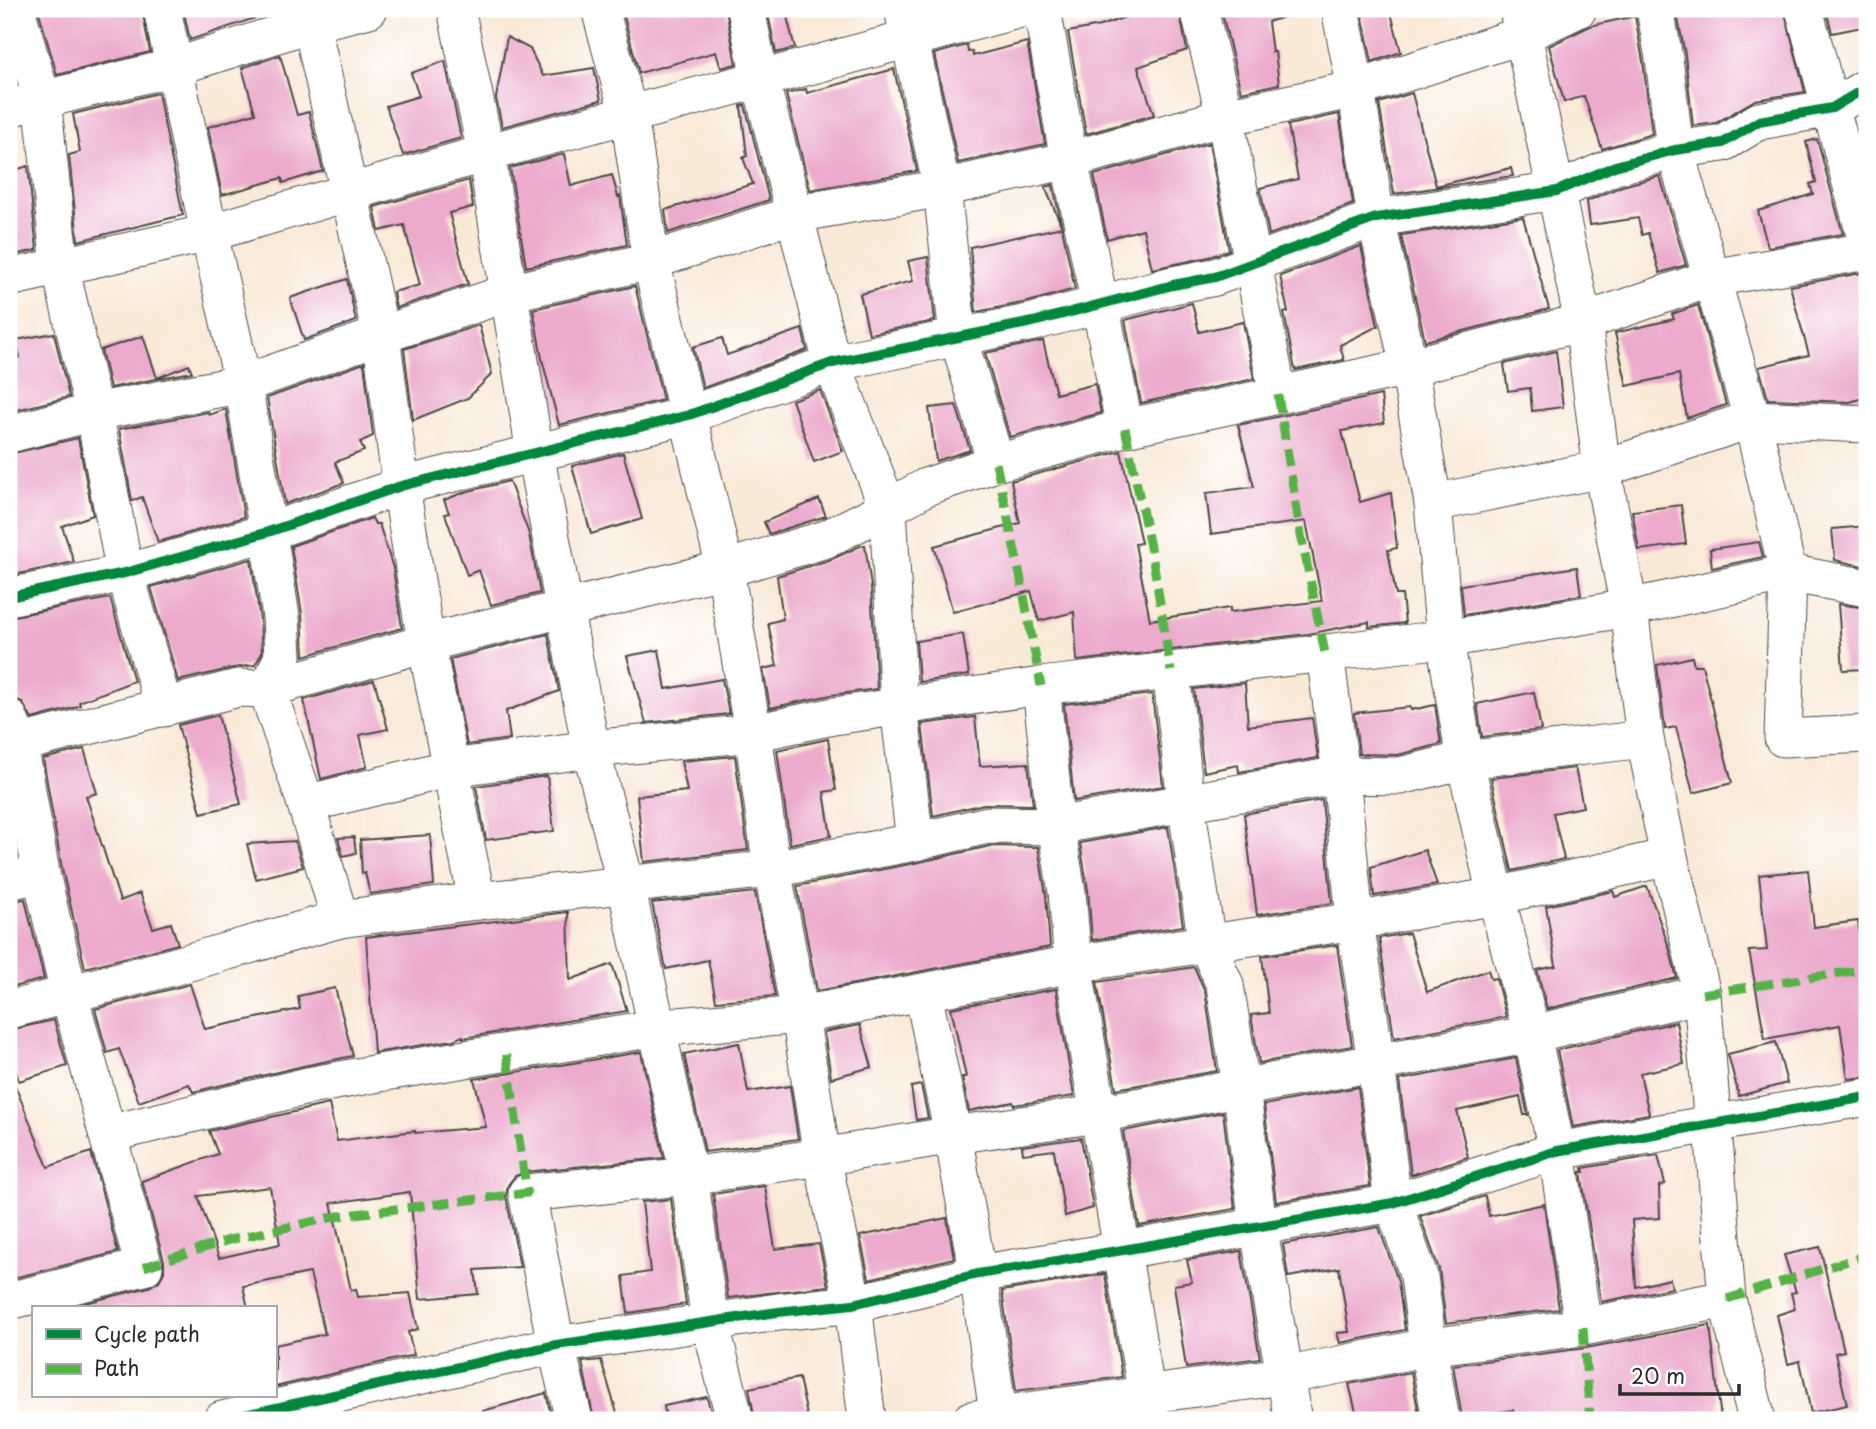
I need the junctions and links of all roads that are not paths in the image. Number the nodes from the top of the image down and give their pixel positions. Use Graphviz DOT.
graph roads {
  1 [pos="16,9"];
  2 [pos="162,9"];
  3 [pos="369,9"];
  4 [pos="456,9"];
  5 [pos="600,9"];
  6 [pos="746,9"];
  7 [pos="1021,9"];
  8 [pos="1042,9"];
  9 [pos="1199,9"];
  10 [pos="1339,9"];
  11 [pos="1578,9"];
  12 [pos="1655,9"];
  13 [pos="1804,9"];
  14 [pos="310,16"];
  15 [pos="1520,22"];
  16 [pos="907,24"];
  17 [pos="175,67"];
  18 [pos="760,78"];
  19 [pos="1867,87"];
  20 [pos="1356,89"];
  21 [pos="26,104"];
  22 [pos="1832,108"];
  23 [pos="629,115"];
  24 [pos="1225,117"];
  25 [pos="1675,150"];
  26 [pos="486,153"];
  27 [pos="1069,160"];
  28 [pos="942,188"];
  29 [pos="1557,191"];
  30 [pos="349,192"];
  31 [pos="795,214"];
  32 [pos="1376,218"];
  33 [pos="209,233"];
  34 [pos="1867,242"];
  35 [pos="1867,251"];
  36 [pos="651,261"];
  37 [pos="1253,263"];
  38 [pos="60,266"];
  39 [pos="9,278"];
  40 [pos="1712,278"];
  41 [pos="508,293"];
  42 [pos="1100,304"];
  43 [pos="1583,322"];
  44 [pos="381,335"];
  45 [pos="958,337"];
  46 [pos="832,363"];
  47 [pos="1409,367"];
  48 [pos="243,384"];
  49 [pos="1279,395"];
  50 [pos="94,412"];
  51 [pos="689,415"];
  52 [pos="1752,419"];
  53 [pos="1867,424"];
  54 [pos="1125,428"];
  55 [pos="9,434"];
  56 [pos="535,453"];
  57 [pos="996,463"];
  58 [pos="1602,469"];
  59 [pos="401,486"];
  60 [pos="1433,503"];
  61 [pos="888,508"];
  62 [pos="268,532"];
  63 [pos="725,569"];
  64 [pos="125,573"];
  65 [pos="1787,573"];
  66 [pos="1867,588"];
  67 [pos="9,597"];
  68 [pos="564,608"];
  69 [pos="1629,608"];
  70 [pos="1445,639"];
  71 [pos="426,643"];
  72 [pos="1325,653"];
  73 [pos="1171,671"];
  74 [pos="1041,686"];
  75 [pos="267,689"];
  76 [pos="899,706"];
  77 [pos="164,708"];
  78 [pos="753,733"];
  79 [pos="1867,734"];
  80 [pos="12,736"];
  81 [pos="1646,739"];
  82 [pos="592,749"];
  83 [pos="1465,760"];
  84 [pos="451,768"];
  85 [pos="1341,775"];
  86 [pos="1186,803"];
  87 [pos="306,804"];
  88 [pos="1056,826"];
  89 [pos="915,842"];
  90 [pos="1670,857"];
  91 [pos="772,869"];
  92 [pos="25,877"];
  93 [pos="626,885"];
  94 [pos="1496,896"];
  95 [pos="477,901"];
  96 [pos="340,919"];
  97 [pos="1355,921"];
  98 [pos="1207,944"];
  99 [pos="1073,964"];
  100 [pos="923,993"];
  101 [pos="69,994"];
  102 [pos="1702,994"];
  103 [pos="9,1010"];
  104 [pos="800,1015"];
  105 [pos="656,1028"];
  106 [pos="1532,1034"];
  107 [pos="1376,1063"];
  108 [pos="1241,1086"];
  109 [pos="1867,1097"];
  110 [pos="1098,1114"];
  111 [pos="1713,1123"];
  112 [pos="108,1133"];
  113 [pos="953,1135"];
  114 [pos="1558,1151"];
  115 [pos="822,1157"];
  116 [pos="689,1176"];
  117 [pos="1393,1203"];
  118 [pos="1258,1226"];
  119 [pos="1123,1250"];
  120 [pos="978,1274"];
  121 [pos="1727,1299"];
  122 [pos="9,1301"];
  123 [pos="853,1304"];
  124 [pos="710,1322"];
  125 [pos="1583,1327"];
  126 [pos="556,1345"];
  127 [pos="1428,1347"];
  128 [pos="1284,1376"];
  129 [pos="1149,1407"];
  130 [pos="282,1414"];
  131 [pos="990,1418"];
  132 [pos="222,1420"];
  133 [pos="574,1420"];
  134 [pos="735,1420"];
  135 [pos="867,1420"];
  136 [pos="1293,1420"];
  137 [pos="1441,1420"];
  138 [pos="1757,1420"];
  1 -- 21 [label="street"];
  2 -- 17 [label="street"];
  3 -- 14 [label="street"];
  4 -- 26 [label="street"];
  5 -- 23 [label="street"];
  6 -- 18 [label="street"];
  7 -- 16 [label="street"];
  8 -- 27 [label="street"];
  9 -- 24 [label="street"];
  10 -- 20 [label="street"];
  11 -- 15 [label="street"];
  12 -- 25 [label="street"];
  13 -- 22 [label="street"];
  14 -- 17 [label="street"];
  14 -- 30 [label="street"];
  15 -- 20 [label="street"];
  15 -- 29 [label="street"];
  16 -- 18 [label="street"];
  16 -- 28 [label="street"];
  17 -- 21 [label="street"];
  17 -- 33 [label="street"];
  18 -- 23 [label="street"];
  18 -- 31 [label="street"];
  19 -- 22 [label="street"];
  20 -- 24 [label="street"];
  20 -- 32 [label="street"];
  21 -- 38 [label="street"];
  22 -- 25 [label="street"];
  22 -- 34 [label="street"];
  23 -- 26 [label="street"];
  23 -- 36 [label="street"];
  24 -- 27 [label="street"];
  24 -- 37 [label="street"];
  25 -- 29 [label="street"];
  25 -- 40 [label="street"];
  26 -- 30 [label="street"];
  26 -- 41 [label="street"];
  27 -- 28 [label="street"];
  27 -- 42 [label="street"];
  28 -- 31 [label="street"];
  28 -- 45 [label="street"];
  29 -- 32 [label="street"];
  29 -- 43 [label="street"];
  30 -- 33 [label="street"];
  30 -- 44 [label="street"];
  31 -- 36 [label="street"];
  31 -- 46 [label="street"];
  32 -- 37 [label="street"];
  32 -- 47 [label="street"];
  33 -- 38 [label="street"];
  33 -- 48 [label="street"];
  35 -- 40 [label="street"];
  36 -- 41 [label="street"];
  36 -- 51 [label="street"];
  37 -- 42 [label="street"];
  37 -- 49 [label="street"];
  38 -- 39 [label="street"];
  38 -- 50 [label="street"];
  40 -- 43 [label="street"];
  40 -- 52 [label="street"];
  41 -- 44 [label="street"];
  41 -- 56 [label="street"];
  42 -- 45 [label="street"];
  42 -- 54 [label="street"];
  43 -- 47 [label="street"];
  43 -- 58 [label="street"];
  44 -- 48 [label="street"];
  44 -- 59 [label="street"];
  45 -- 46 [label="street"];
  45 -- 57 [label="street"];
  46 -- 51 [label="street"];
  46 -- 61 [label="street"];
  47 -- 49 [label="street"];
  47 -- 60 [label="street"];
  48 -- 50 [label="street"];
  48 -- 62 [label="street"];
  49 -- 54 [label="street"];
  50 -- 55 [label="street"];
  50 -- 64 [label="street"];
  51 -- 56 [label="street"];
  51 -- 63 [label="street"];
  52 -- 53 [label="street"];
  52 -- 58 [label="street"];
  52 -- 65 [label="street"];
  54 -- 57 [label="street"];
  56 -- 59 [label="street"];
  56 -- 68 [label="street"];
  57 -- 61 [label="street"];
  58 -- 60 [label="street"];
  58 -- 69 [label="street"];
  59 -- 62 [label="street"];
  59 -- 71 [label="street"];
  60 -- 70 [label="street"];
  61 -- 63 [label="street"];
  61 -- 76 [label="street"];
  62 -- 64 [label="street"];
  62 -- 75 [label="street"];
  63 -- 68 [label="street"];
  63 -- 78 [label="street"];
  64 -- 67 [label="street"];
  64 -- 77 [label="street"];
  65 -- 66 [label="street"];
  65 -- 69 [label="street"];
  65 -- 79 [label="street"];
  68 -- 71 [label="street"];
  68 -- 82 [label="street"];
  69 -- 70 [label="street"];
  69 -- 81 [label="street"];
  70 -- 72 [label="street"];
  70 -- 83 [label="street"];
  71 -- 75 [label="street"];
  71 -- 84 [label="street"];
  72 -- 73 [label="street"];
  72 -- 85 [label="street"];
  73 -- 74 [label="street"];
  73 -- 86 [label="street"];
  74 -- 76 [label="street"];
  74 -- 88 [label="street"];
  75 -- 77 [label="street"];
  75 -- 87 [label="street"];
  76 -- 78 [label="street"];
  76 -- 89 [label="street"];
  77 -- 80 [label="street"];
  78 -- 82 [label="street"];
  78 -- 91 [label="street"];
  80 -- 92 [label="street"];
  81 -- 83 [label="street"];
  81 -- 90 [label="street"];
  82 -- 84 [label="street"];
  82 -- 93 [label="street"];
  83 -- 85 [label="street"];
  83 -- 94 [label="street"];
  84 -- 87 [label="street"];
  84 -- 95 [label="street"];
  85 -- 86 [label="street"];
  85 -- 97 [label="street"];
  86 -- 88 [label="street"];
  86 -- 98 [label="street"];
  87 -- 96 [label="street"];
  88 -- 89 [label="street"];
  88 -- 99 [label="street"];
  89 -- 91 [label="street"];
  90 -- 94 [label="street"];
  90 -- 102 [label="street"];
  91 -- 93 [label="street"];
  91 -- 104 [label="street"];
  92 -- 101 [label="street"];
  93 -- 95 [label="street"];
  93 -- 105 [label="street"];
  94 -- 97 [label="street"];
  94 -- 106 [label="street"];
  95 -- 96 [label="street"];
  96 -- 101 [label="street"];
  97 -- 98 [label="street"];
  97 -- 107 [label="street"];
  98 -- 99 [label="street"];
  98 -- 108 [label="street"];
  99 -- 100 [label="street"];
  99 -- 110 [label="street"];
  100 -- 104 [label="street"];
  100 -- 113 [label="street"];
  101 -- 103 [label="street"];
  101 -- 112 [label="street"];
  102 -- 106 [label="street"];
  102 -- 111 [label="street"];
  104 -- 105 [label="street"];
  104 -- 115 [label="street"];
  105 -- 112 [label="street"];
  105 -- 116 [label="street"];
  106 -- 107 [label="street"];
  106 -- 114 [label="street"];
  107 -- 108 [label="street"];
  107 -- 117 [label="street"];
  108 -- 110 [label="street"];
  108 -- 118 [label="street"];
  109 -- 111 [label="street"];
  110 -- 113 [label="street"];
  110 -- 119 [label="street"];
  111 -- 114 [label="street"];
  111 -- 121 [label="street"];
  112 -- 122 [label="street"];
  113 -- 115 [label="street"];
  113 -- 120 [label="street"];
  114 -- 117 [label="street"];
  114 -- 125 [label="street"];
  115 -- 116 [label="street"];
  115 -- 123 [label="street"];
  116 -- 124 [label="street"];
  116 -- 126 [label="street"];
  117 -- 118 [label="street"];
  117 -- 127 [label="street"];
  118 -- 119 [label="street"];
  118 -- 128 [label="street"];
  119 -- 120 [label="street"];
  119 -- 129 [label="street"];
  120 -- 123 [label="street"];
  120 -- 131 [label="street"];
  121 -- 125 [label="street"];
  121 -- 138 [label="street"];
  123 -- 124 [label="street"];
  123 -- 135 [label="street"];
  124 -- 126 [label="street"];
  124 -- 134 [label="street"];
  125 -- 127 [label="street"];
  126 -- 130 [label="street"];
  126 -- 133 [label="street"];
  127 -- 128 [label="street"];
  127 -- 137 [label="street"];
  128 -- 129 [label="street"];
  128 -- 136 [label="street"];
  129 -- 131 [label="street"];
  130 -- 132 [label="street"];
}
